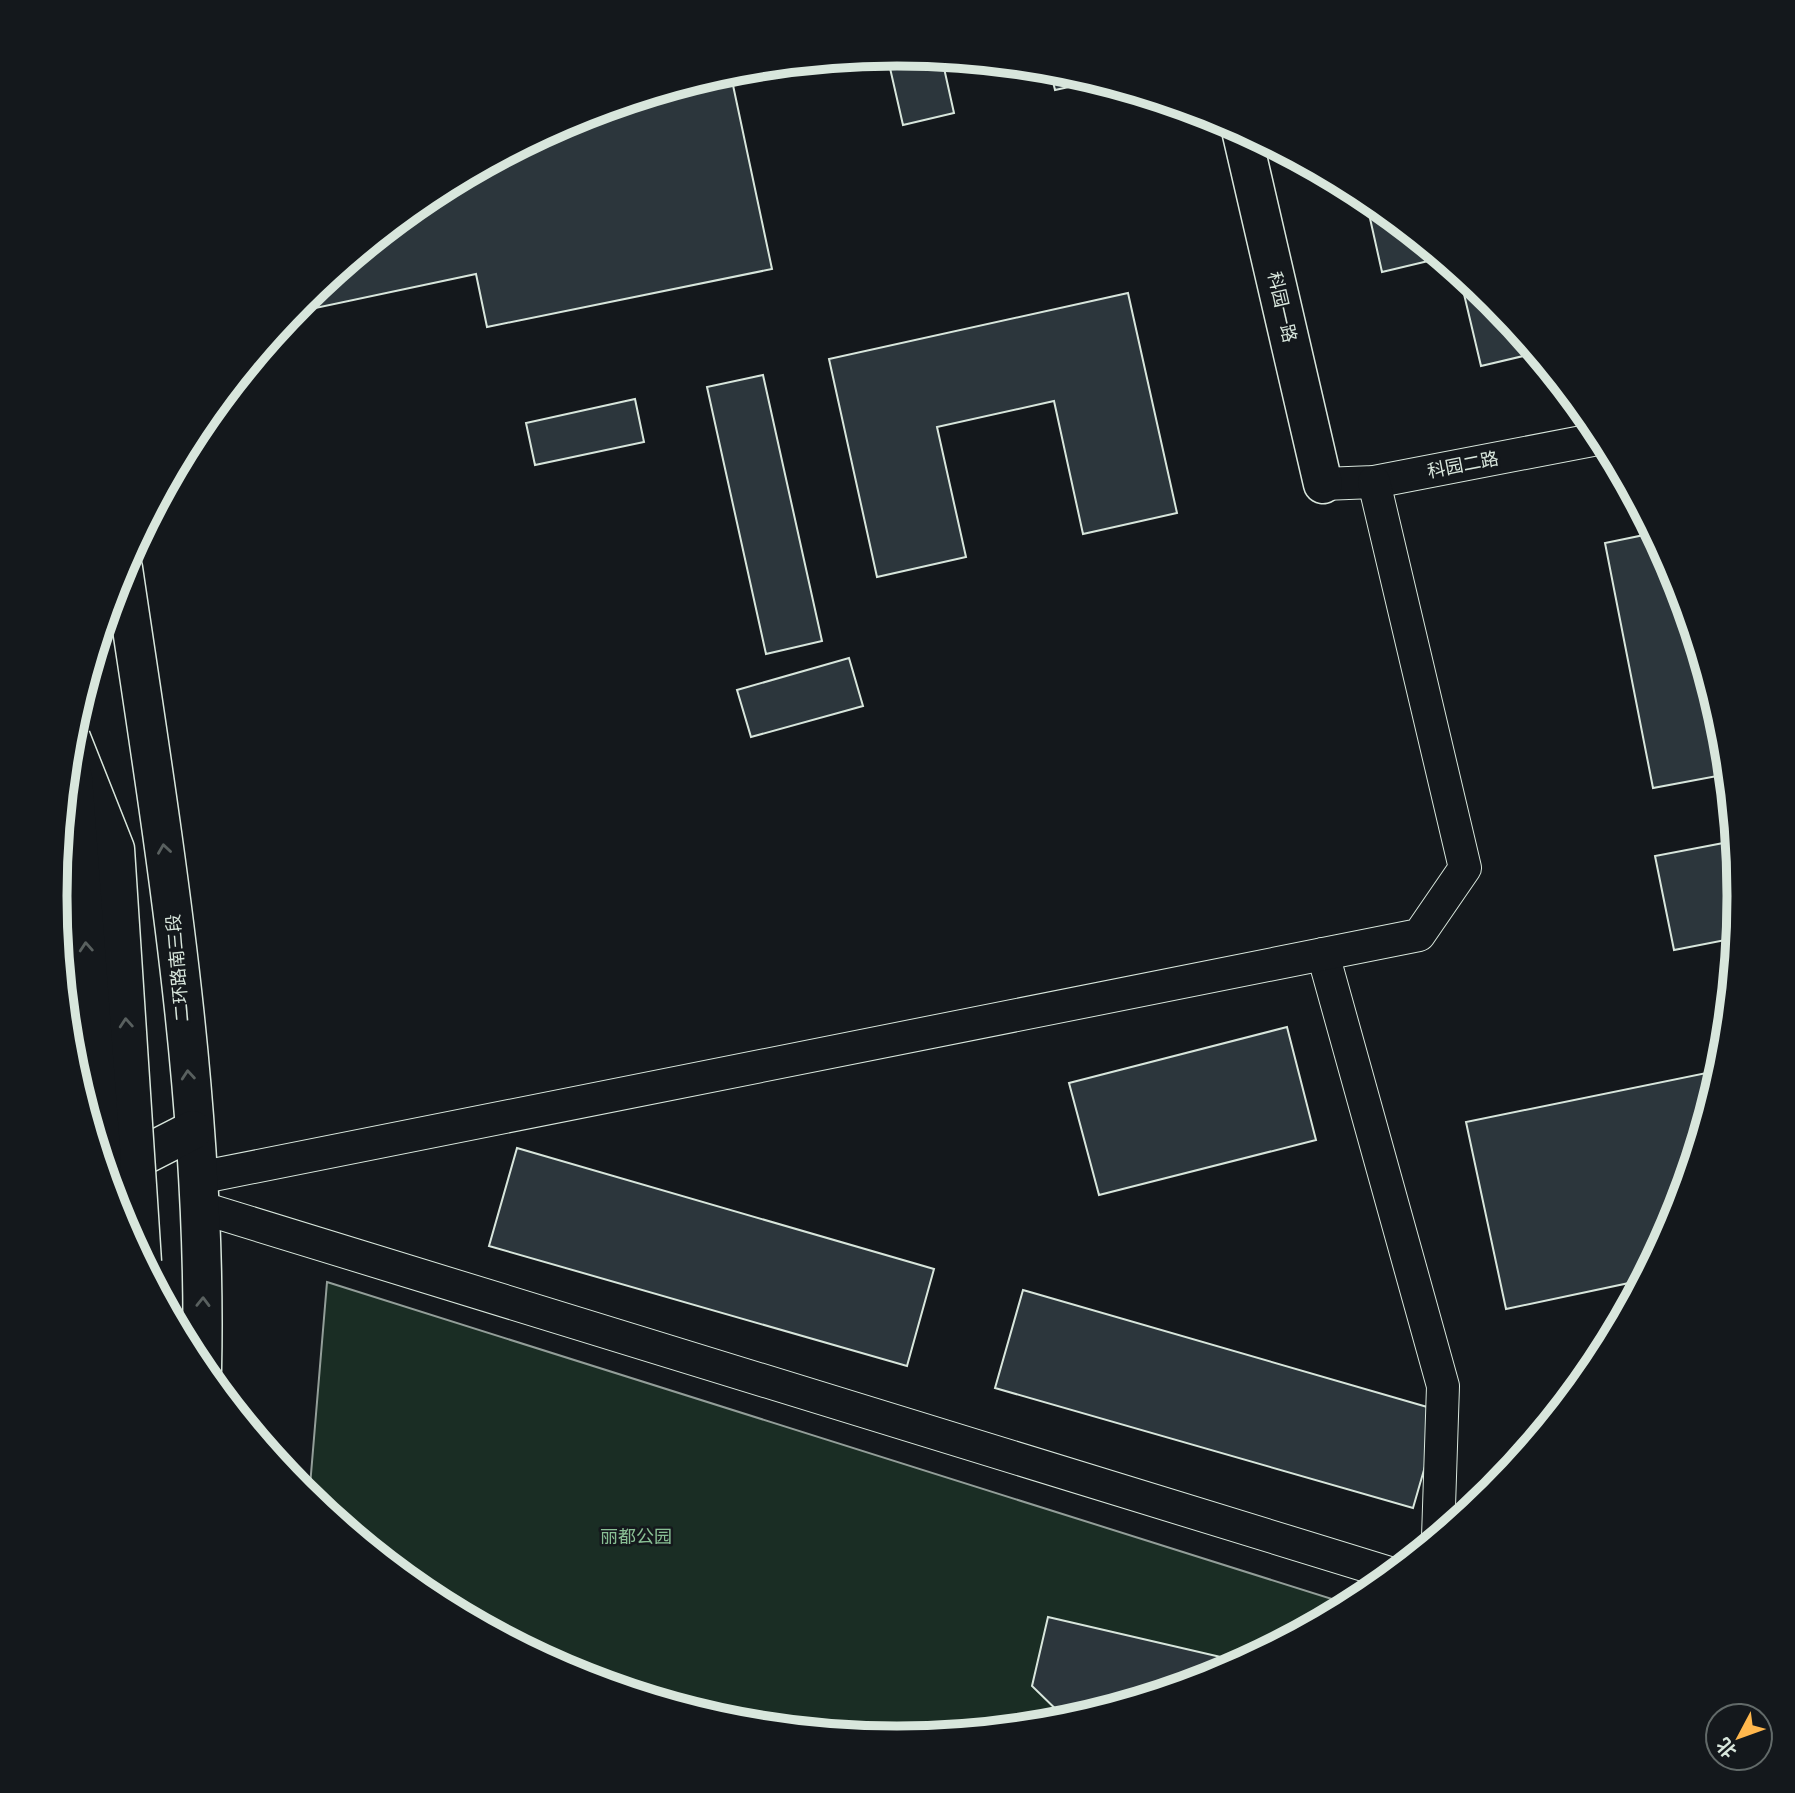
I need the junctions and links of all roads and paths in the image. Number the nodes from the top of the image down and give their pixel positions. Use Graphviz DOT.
graph roads {
  1 [pos="1244,143"];
  2 [pos="1591,440"];
  3 [pos="1374,482"];
  4 [pos="1323,484"];
  5 [pos="126,593"];
  6 [pos="79,760"];
  7 [pos="75,790"];
  8 [pos="1323,954"];
  9 [pos="99,1121"];
  10 [pos="193,1130"];
  11 [pos="115,1170"];
  12 [pos="198,1192"];
  13 [pos="140,1235"];
  14 [pos="202,1350"];
  15 [pos="1438,1526"];
  16 [pos="1382,1570"];
  1 -- 4 [label="main road, 科园一路"];
  2 -- 3 [label="street, 科园二路"];
  3 -- 4 [label="street, 科园二路"];
  3 -- 8 [label="street"];
  10 -- 5 [label="main road, 二环路南三段, one-way"];
  13 -- 6 [label="main road, one-way, bridge"];
  9 -- 7 [label="main road, one-way, bridge"];
  8 -- 12 [label="street"];
  8 -- 15 [label="street"];
  10 -- 11 [label="main road"];
  10 -- 12 [label="main road, 二环路南三段"];
  14 -- 12 [label="main road, 二环路南三段, one-way"];
  12 -- 16 [label="street"];
}
